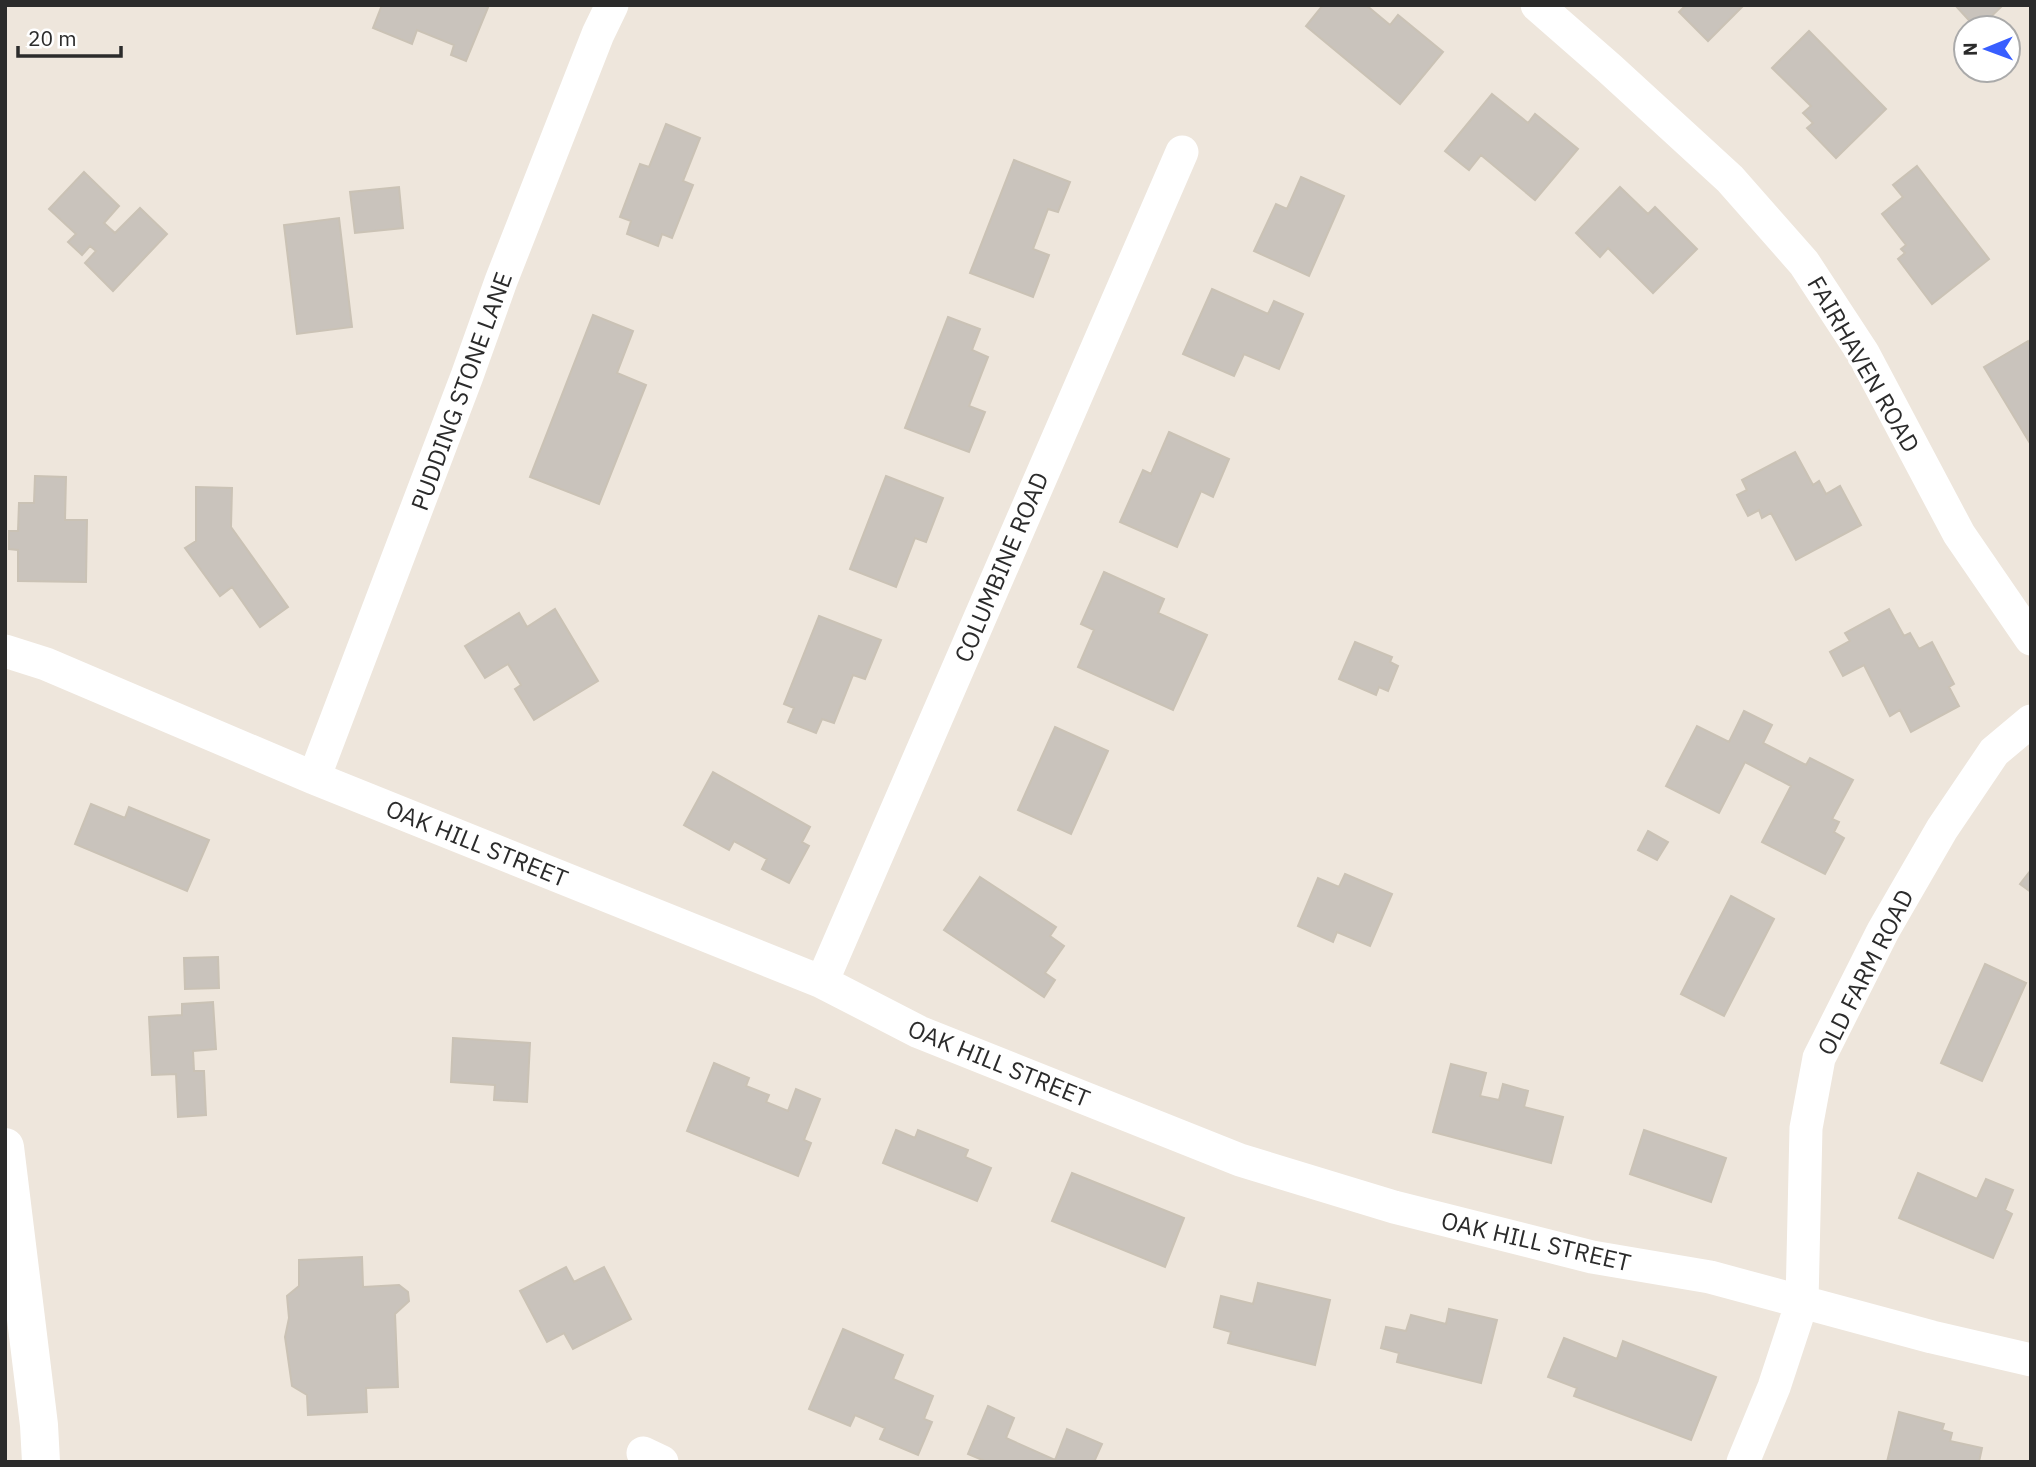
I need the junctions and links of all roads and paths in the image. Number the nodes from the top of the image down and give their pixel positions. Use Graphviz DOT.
graph roads {
  1 [pos="612,5"];
  2 [pos="1537,5"];
  3 [pos="1182,152"];
  4 [pos="2031,639"];
  5 [pos="5,651"];
  6 [pos="2031,721"];
  7 [pos="314,778"];
  8 [pos="822,982"];
  9 [pos="5,1147"];
  10 [pos="1802,1302"];
  11 [pos="2031,1360"];
  12 [pos="41,1462"];
  13 [pos="1744,1462"];
  1 -- 7 [label="street, PUDDING STONE LANE"];
  2 -- 4 [label="street, FAIRHAVEN ROAD"];
  3 -- 8 [label="street, COLUMBINE ROAD"];
  5 -- 7 [label="street, OAK HILL STREET"];
  6 -- 10 [label="street, OLD FARM ROAD"];
  7 -- 8 [label="street, OAK HILL STREET"];
  8 -- 10 [label="street, OAK HILL STREET"];
  9 -- 12 [label="main road"];
  10 -- 11 [label="street, OAK HILL STREET"];
  10 -- 13 [label="street, OLD FARM ROAD"];
}
